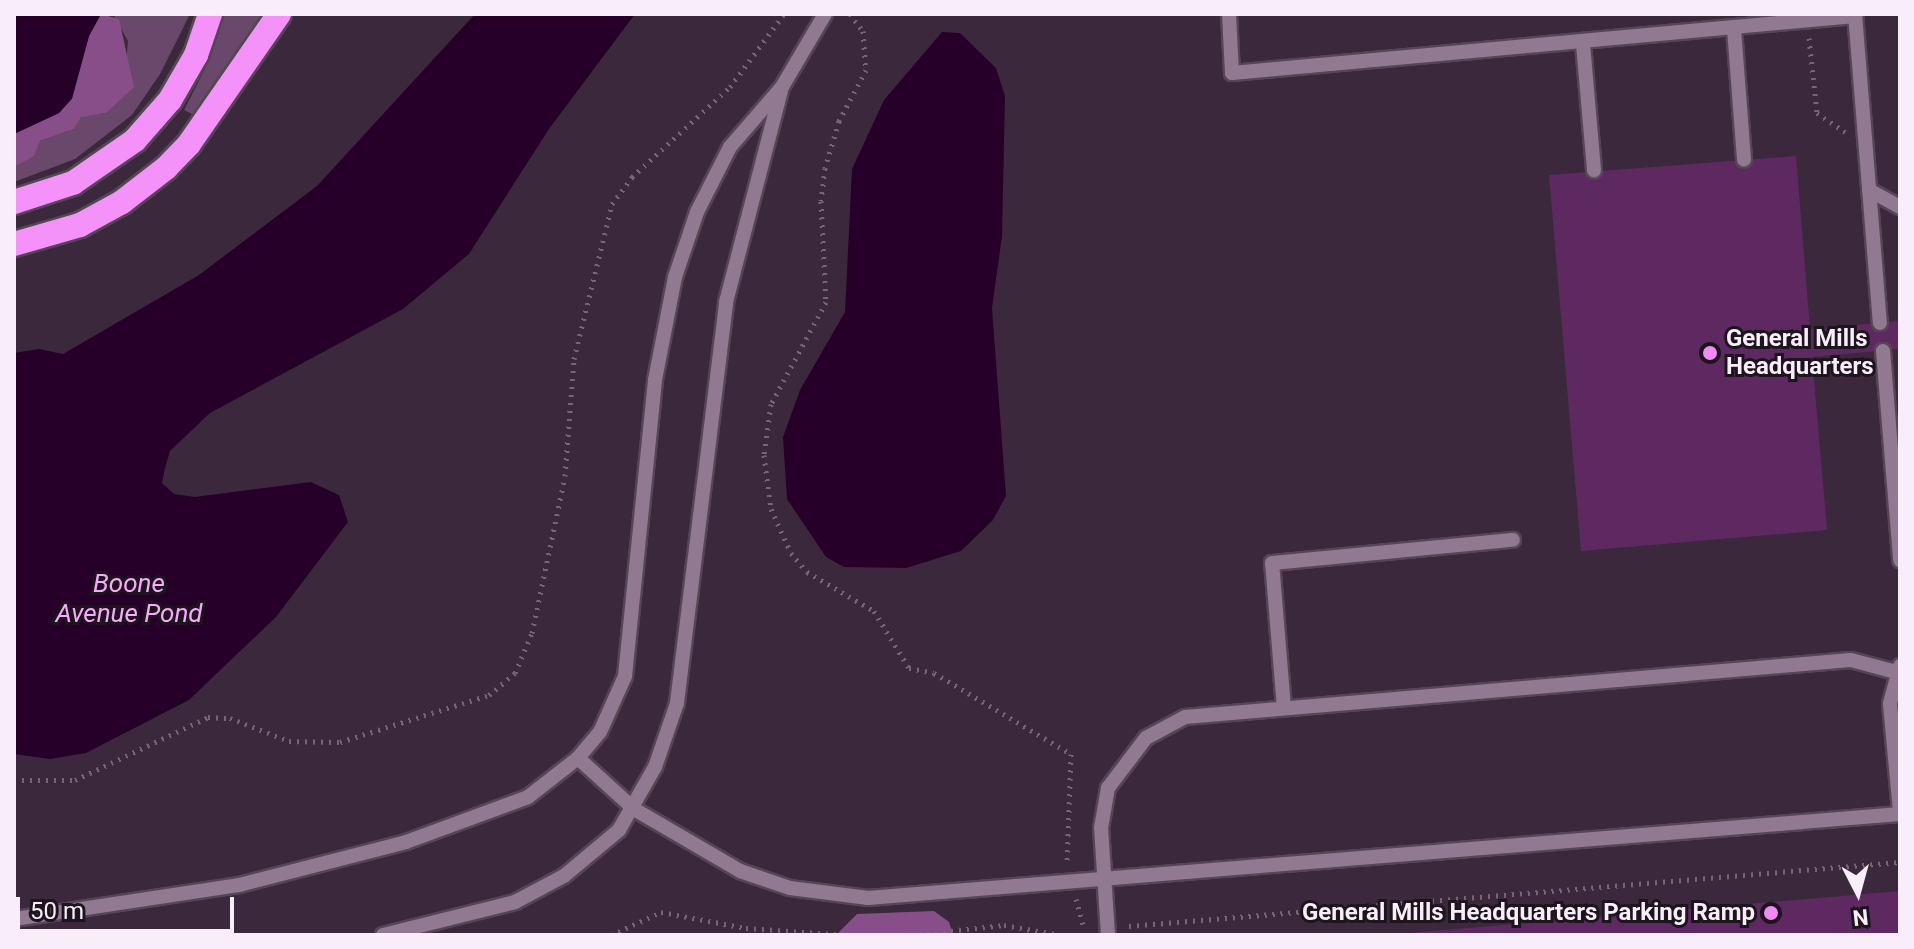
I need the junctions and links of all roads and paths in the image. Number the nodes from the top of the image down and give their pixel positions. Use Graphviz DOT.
graph roads {
  1 [pos="210,14"];
  2 [pos="279,14"];
  3 [pos="784,14"];
  4 [pos="825,14"];
  5 [pos="850,14"];
  6 [pos="1229,14"];
  7 [pos="1855,15"];
  8 [pos="1734,29"];
  9 [pos="1583,44"];
  10 [pos="782,87"];
  11 [pos="1744,160"];
  12 [pos="1594,171"];
  13 [pos="1869,190"];
  14 [pos="14,202"];
  15 [pos="1900,207"];
  16 [pos="14,244"];
  17 [pos="1880,323"];
  18 [pos="1883,351"];
  19 [pos="1897,490"];
  20 [pos="1513,540"];
  21 [pos="1900,560"];
  22 [pos="1899,670"];
  23 [pos="1284,708"];
  24 [pos="1896,736"];
  25 [pos="578,758"];
  26 [pos="14,780"];
  27 [pos="634,809"];
  28 [pos="1900,813"];
  29 [pos="1900,862"];
  30 [pos="1066,866"];
  31 [pos="1103,881"];
  32 [pos="14,919"];
  33 [pos="1107,932"];
  34 [pos="383,935"];
  35 [pos="611,935"];
  36 [pos="845,935"];
  37 [pos="911,935"];
  38 [pos="1060,935"];
  39 [pos="1085,935"];
  1 -- 14 [label="highway"];
  2 -- 16 [label="highway"];
  3 -- 26 [label="path"];
  4 -- 10 [label="lane"];
  5 -- 30 [label="path"];
  6 -- 9 [label="lane"];
  7 -- 8 [label="lane"];
  7 -- 13 [label="lane"];
  8 -- 9 [label="lane"];
  8 -- 11 [label="lane"];
  9 -- 12 [label="lane"];
  10 -- 25 [label="lane"];
  10 -- 27 [label="lane"];
  13 -- 15 [label="lane"];
  13 -- 17 [label="lane"];
  18 -- 19 [label="lane"];
  19 -- 21 [label="lane"];
  20 -- 23 [label="lane"];
  22 -- 23 [label="lane"];
  22 -- 24 [label="lane"];
  23 -- 31 [label="lane"];
  24 -- 28 [label="lane"];
  25 -- 27 [label="lane"];
  25 -- 32 [label="lane"];
  27 -- 31 [label="lane"];
  27 -- 34 [label="lane"];
  28 -- 31 [label="lane"];
  29 -- 33 [label="path"];
  31 -- 33 [label="lane"];
  33 -- 39 [label="path"];
  35 -- 36 [label="path"];
  37 -- 38 [label="path"];
}
